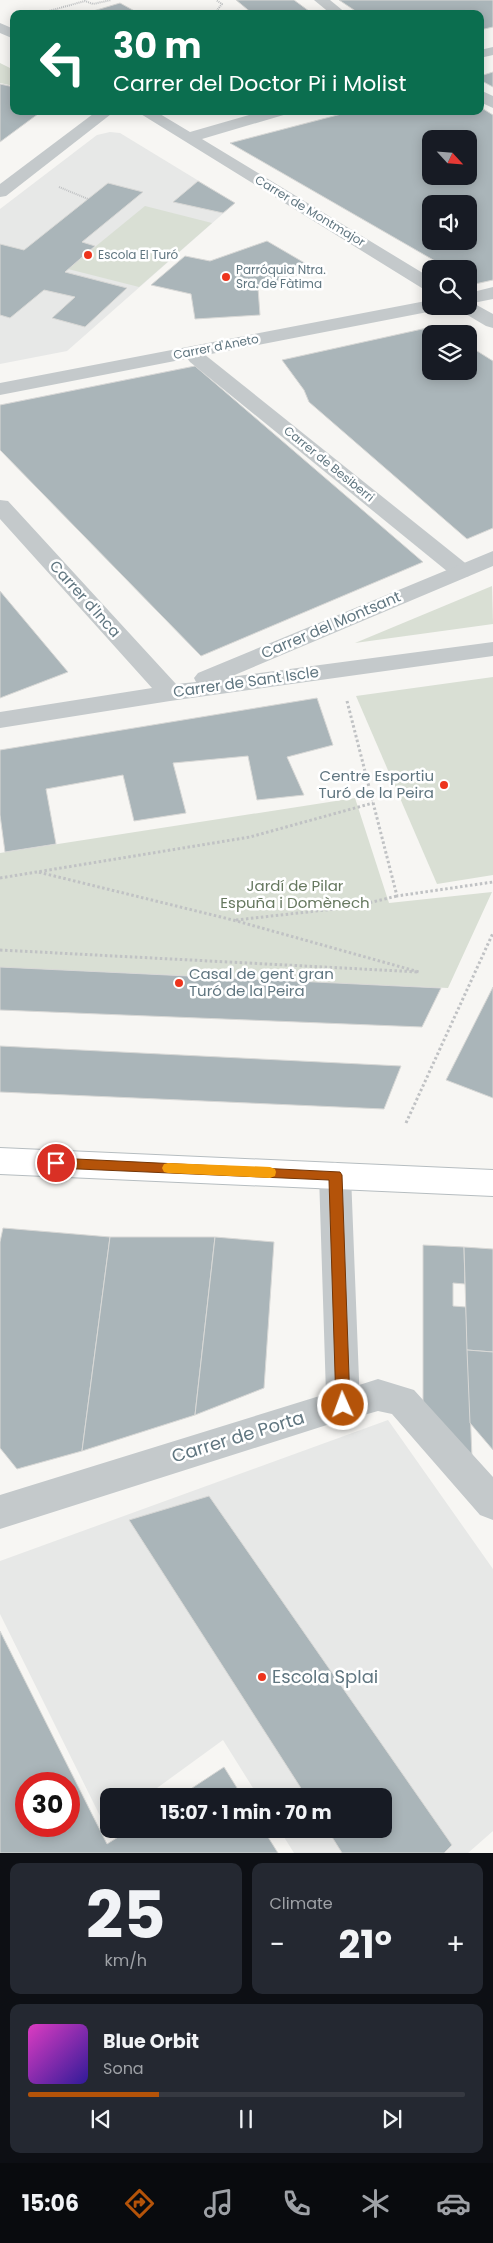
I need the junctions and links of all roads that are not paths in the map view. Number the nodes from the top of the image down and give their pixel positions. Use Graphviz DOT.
graph roads {
  1 [pos="320,0"];
  2 [pos="334,10"];
  3 [pos="101,115"];
  4 [pos="151,115"];
  5 [pos="267,115"];
  6 [pos="188,138"];
  7 [pos="0,192"];
  8 [pos="422,281"];
  9 [pos="493,293"];
  10 [pos="477,296"];
  11 [pos="422,308"];
  12 [pos="477,313"];
  13 [pos="493,322"];
  14 [pos="197,358"];
  15 [pos="0,389"];
  16 [pos="0,506"];
  17 [pos="493,558"];
  18 [pos="461,571"];
  19 [pos="493,649"];
  20 [pos="170,693"];
  21 [pos="0,720"];
  22 [pos="0,1160"];
  23 [pos="336,1175"];
  24 [pos="493,1183"];
  25 [pos="343,1405"];
  26 [pos="493,1503"];
  27 [pos="0,1512"];
  1 -- 2 [label="street"];
  3 -- 7 [label="street"];
  4 -- 6 [label="street, Carrer de Montmajor"];
  5 -- 6 [label="street"];
  6 -- 8 [label="street, Carrer de Montmajor"];
  9 -- 10 [label="street"];
  11 -- 15 [label="street, Carrer d'Aneto"];
  12 -- 13 [label="street"];
  14 -- 18 [label="street, Carrer de Besiberri"];
  16 -- 20 [label="street, Carrer d'Inca"];
  17 -- 18 [label="street, Carrer del Montsant"];
  18 -- 20 [label="street, Carrer del Montsant"];
  19 -- 20 [label="street, Carrer de Sant Iscle"];
  20 -- 21 [label="street, Carrer de Sant Iscle"];
  22 -- 23 [label="main road"];
  23 -- 24 [label="main road"];
  23 -- 25 [label="street"];
  25 -- 26 [label="street, Carrer de Porta"];
  25 -- 27 [label="street, Carrer de Porta"];
}
